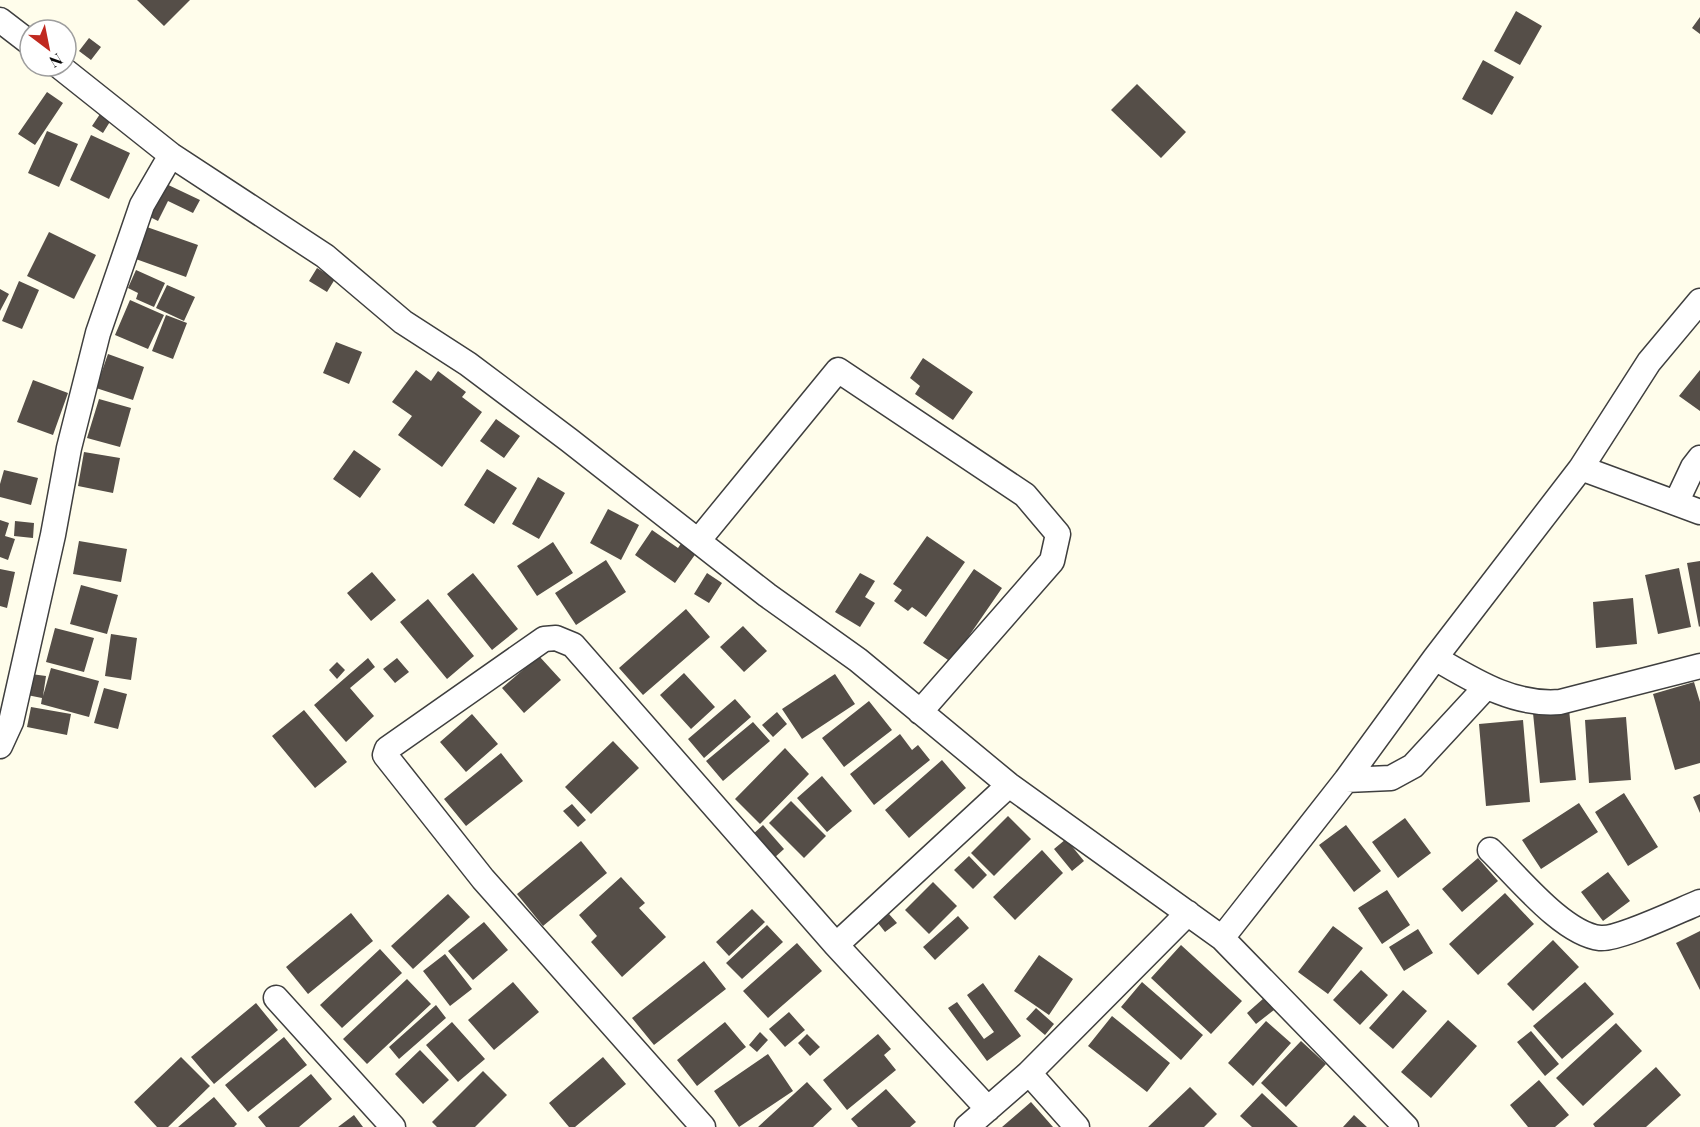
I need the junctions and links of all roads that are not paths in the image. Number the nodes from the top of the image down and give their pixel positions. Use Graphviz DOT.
graph roads {
  1 [pos="0,20"];
  2 [pos="18,34"];
  3 [pos="74,78"];
  4 [pos="171,155"];
  5 [pos="1700,301"];
  6 [pos="1700,458"];
  7 [pos="1581,468"];
  8 [pos="1676,503"];
  9 [pos="1700,512"];
  10 [pos="698,541"];
  11 [pos="1435,658"];
  12 [pos="1700,666"];
  13 [pos="1486,687"];
  14 [pos="920,712"];
  15 [pos="0,746"];
  16 [pos="1346,780"];
  17 [pos="1009,785"];
  18 [pos="1490,850"];
  19 [pos="1700,902"];
  20 [pos="1188,914"];
  21 [pos="1222,938"];
  22 [pos="836,945"];
  23 [pos="276,998"];
  24 [pos="1029,1073"];
  25 [pos="988,1109"];
  26 [pos="393,1127"];
  27 [pos="703,1127"];
  28 [pos="967,1127"];
  29 [pos="1077,1127"];
  30 [pos="1406,1127"];
  1 -- 2 [label="street"];
  3 -- 4 [label="street"];
  4 -- 10 [label="street"];
  4 -- 15 [label="street"];
  5 -- 7 [label="street"];
  6 -- 8 [label="street"];
  7 -- 8 [label="street"];
  7 -- 11 [label="street"];
  8 -- 9 [label="street"];
  10 -- 14 [label="street"];
  10 -- 14 [label="street"];
  11 -- 13 [label="street"];
  11 -- 16 [label="street"];
  12 -- 13 [label="street"];
  13 -- 16 [label="street"];
  14 -- 17 [label="street"];
  16 -- 21 [label="street"];
  17 -- 20 [label="street"];
  17 -- 22 [label="street"];
  18 -- 19 [label="street"];
  20 -- 21 [label="street"];
  20 -- 24 [label="street"];
  21 -- 30 [label="street"];
  22 -- 25 [label="street"];
  22 -- 27 [label="street"];
  23 -- 26 [label="street"];
  24 -- 25 [label="street"];
  24 -- 29 [label="street"];
  25 -- 28 [label="street"];
}
